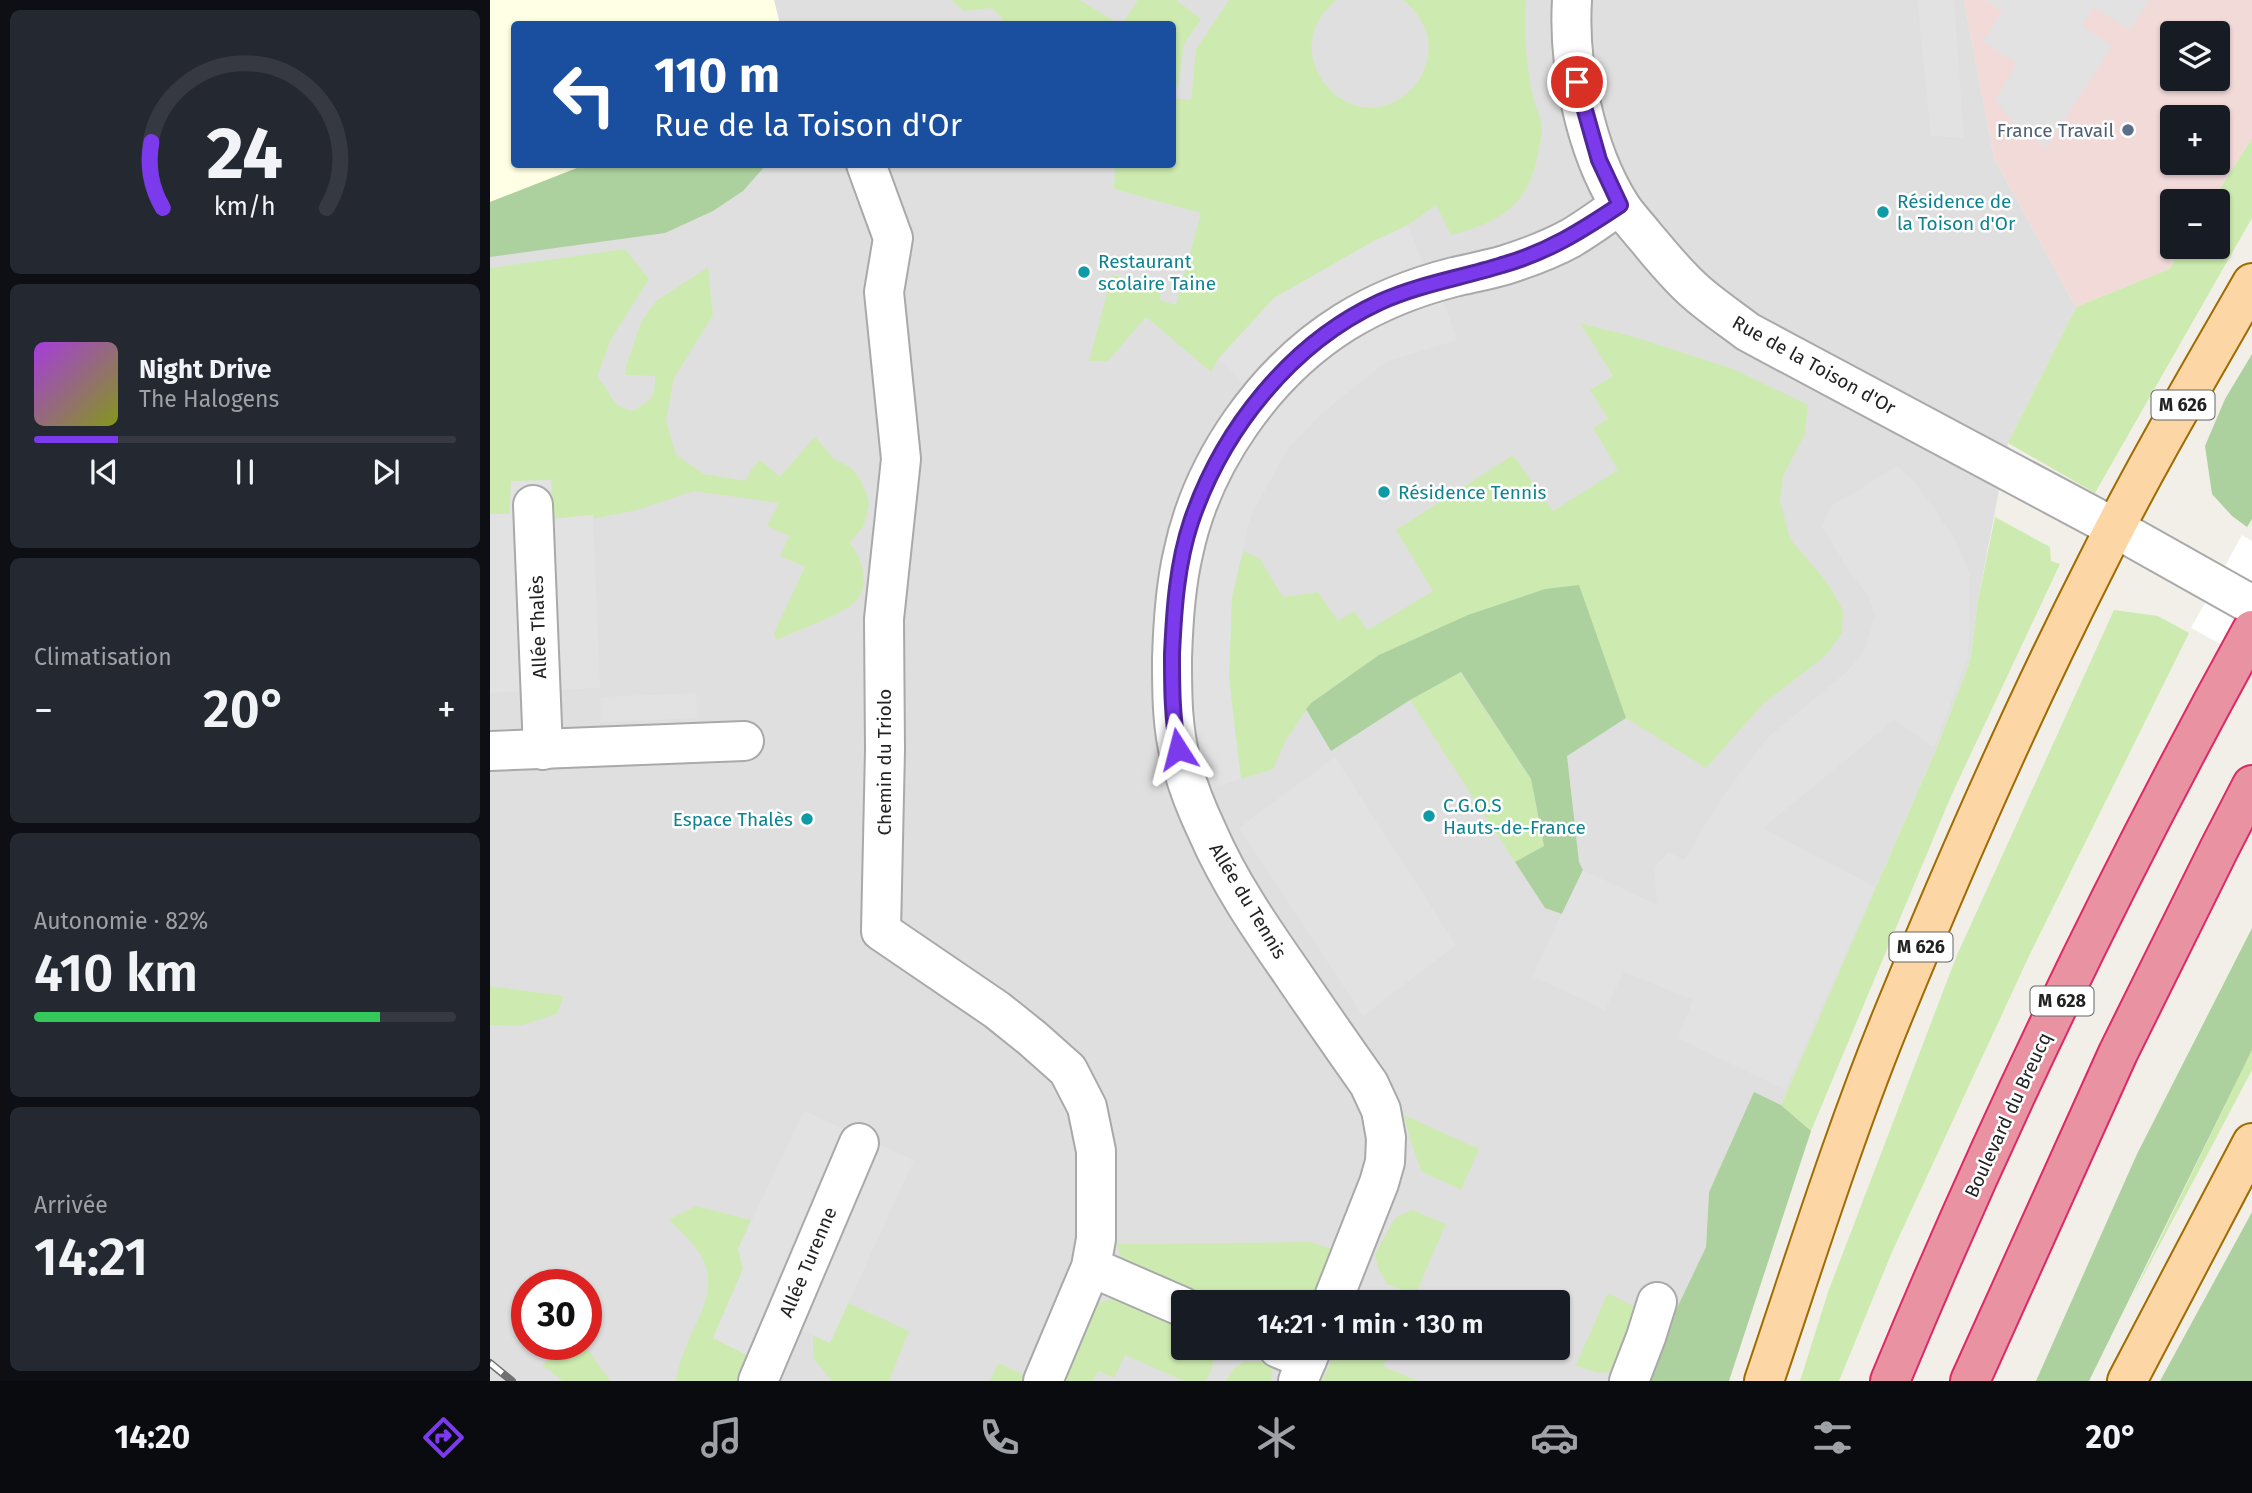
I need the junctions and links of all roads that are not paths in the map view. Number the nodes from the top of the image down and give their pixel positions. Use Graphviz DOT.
graph roads {
  1 [pos="1572,0"];
  2 [pos="867,168"];
  3 [pos="1620,205"];
  4 [pos="2252,283"];
  5 [pos="533,505"];
  6 [pos="2115,528"];
  7 [pos="2252,605"];
  8 [pos="2252,630"];
  9 [pos="744,741"];
  10 [pos="543,750"];
  11 [pos="490,751"];
  12 [pos="2252,785"];
  13 [pos="859,1143"];
  14 [pos="2252,1143"];
  15 [pos="1091,1267"];
  16 [pos="1337,1290"];
  17 [pos="1171,1302"];
  18 [pos="1657,1302"];
  19 [pos="758,1381"];
  20 [pos="1043,1381"];
  21 [pos="1629,1381"];
  22 [pos="1764,1381"];
  23 [pos="1890,1381"];
  24 [pos="1970,1381"];
  25 [pos="2127,1381"];
  1 -- 3 [label="street, Rue de la Toison d'Or"];
  2 -- 15 [label="street, Chemin du Triolo"];
  3 -- 6 [label="street, Rue de la Toison d'Or"];
  3 -- 16 [label="street, Allée du Tennis"];
  4 -- 6 [label="main road, M 626"];
  5 -- 10 [label="street, Allée Thalès"];
  6 -- 7 [label="street, Rue de la Toison d'Or"];
  6 -- 22 [label="main road, M 626"];
  8 -- 23 [label="highway, Boulevard du Breucq / M 628"];
  9 -- 10 [label="street"];
  10 -- 11 [label="street"];
  12 -- 24 [label="highway"];
  13 -- 19 [label="street, Allée Turenne"];
  14 -- 25 [label="main road"];
  15 -- 17 [label="street"];
  15 -- 20 [label="street, Chemin du Triolo"];
  18 -- 21 [label="street"];
}
